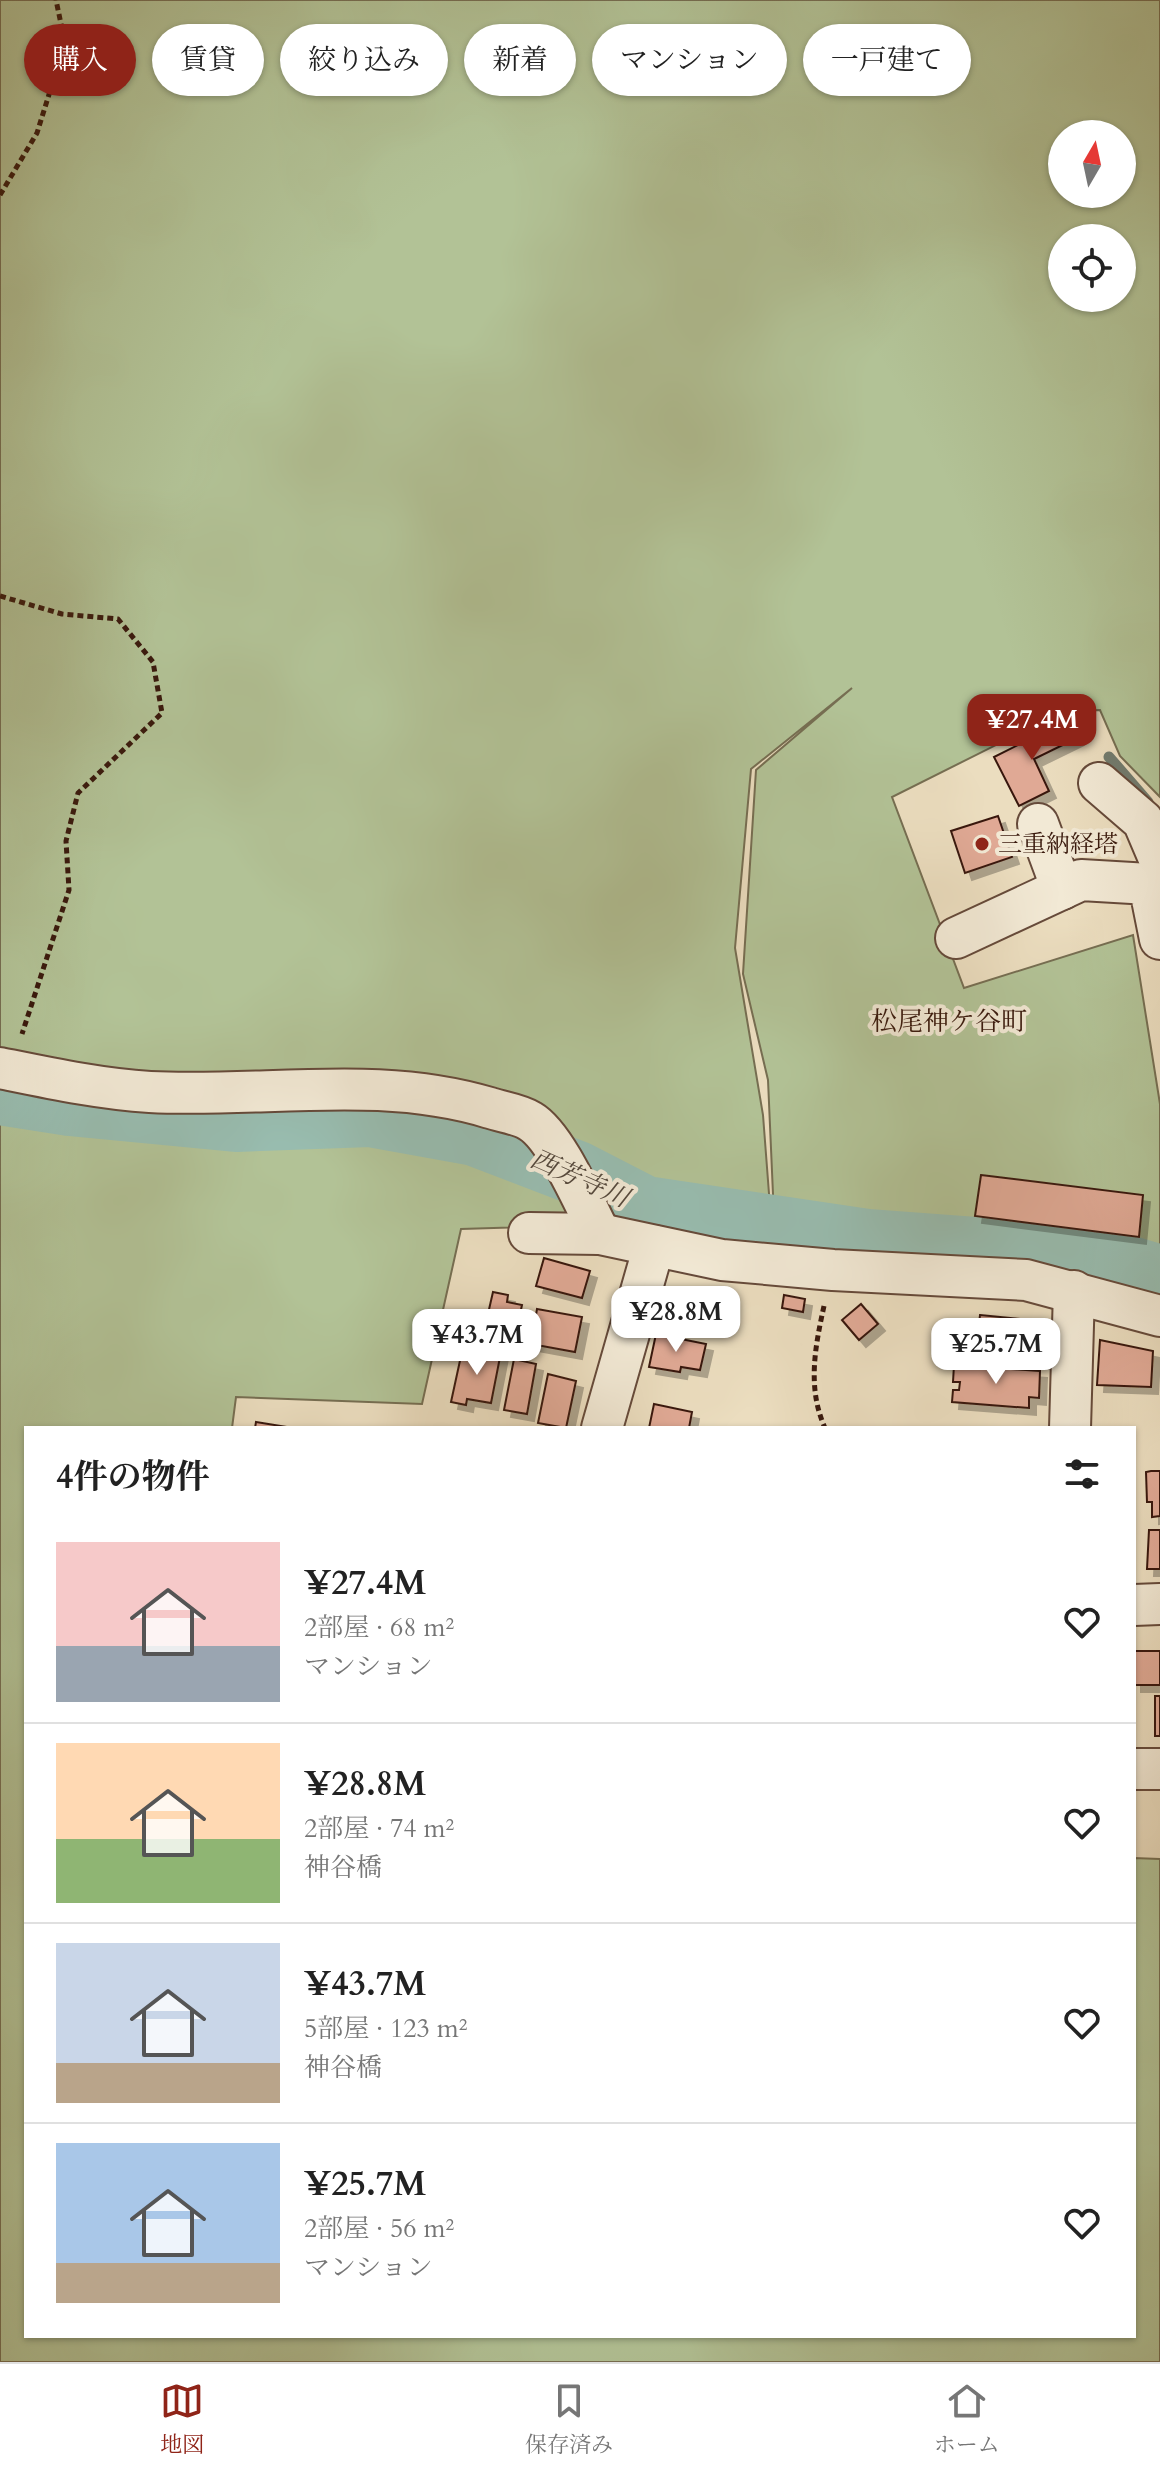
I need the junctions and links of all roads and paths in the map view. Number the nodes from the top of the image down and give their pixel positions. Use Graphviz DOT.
graph roads {
  1 [pos="56,0"];
  2 [pos="0,195"];
  3 [pos="0,596"];
  4 [pos="1099,783"];
  5 [pos="1038,824"];
  6 [pos="1156,871"];
  7 [pos="1062,889"];
  8 [pos="956,938"];
  9 [pos="1160,939"];
  10 [pos="5,1069"];
  11 [pos="529,1233"];
  12 [pos="600,1234"];
  13 [pos="654,1246"];
  14 [pos="833,1270"];
  15 [pos="1074,1291"];
  16 [pos="1160,1316"];
  17 [pos="603,1426"];
  18 [pos="824,1426"];
  19 [pos="1070,1426"];
  20 [pos="1160,1604"];
  21 [pos="1136,1605"];
  22 [pos="1136,1769"];
  23 [pos="1160,1769"];
  1 -- 2 [label="path"];
  3 -- 10 [label="path"];
  4 -- 6 [label="street"];
  5 -- 7 [label="street"];
  6 -- 7 [label="street"];
  6 -- 9 [label="street"];
  7 -- 8 [label="street"];
  10 -- 12 [label="street"];
  11 -- 12 [label="street"];
  12 -- 13 [label="street"];
  13 -- 14 [label="street"];
  13 -- 17 [label="street"];
  14 -- 15 [label="street"];
  14 -- 18 [label="path"];
  15 -- 16 [label="street"];
  15 -- 19 [label="street"];
  20 -- 21 [label="street"];
  22 -- 23 [label="street"];
}
